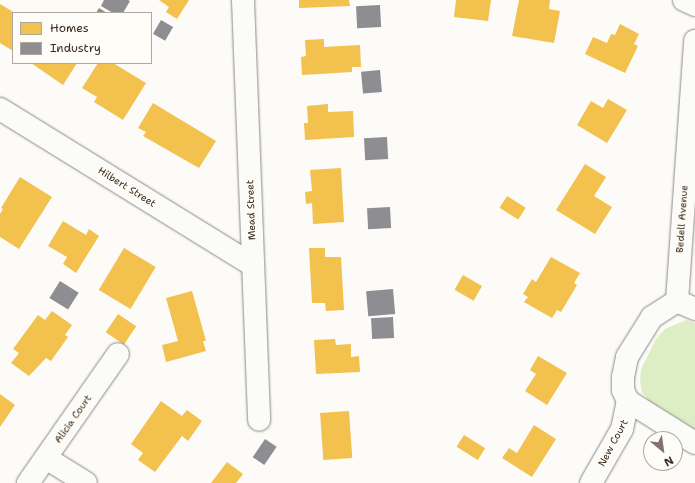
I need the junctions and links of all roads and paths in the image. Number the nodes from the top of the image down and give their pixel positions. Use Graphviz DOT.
graph roads {
  1 [pos="243,0"];
  2 [pos="684,0"];
  3 [pos="695,5"];
  4 [pos="695,41"];
  5 [pos="0,109"];
  6 [pos="253,265"];
  7 [pos="686,305"];
  8 [pos="118,354"];
  9 [pos="628,401"];
  10 [pos="259,420"];
  11 [pos="695,443"];
  12 [pos="46,458"];
  13 [pos="28,483"];
  14 [pos="86,483"];
  15 [pos="591,483"];
  1 -- 6 [label="street, Mead Street"];
  2 -- 3 [label="street"];
  4 -- 7 [label="street, Bedell Avenue"];
  5 -- 6 [label="street, Hilbert Street"];
  6 -- 10 [label="street, Mead Street"];
  7 -- 9 [label="street, Bedell Avenue"];
  8 -- 12 [label="street, Alicia Court"];
  9 -- 11 [label="street"];
  9 -- 15 [label="street, New Court"];
  12 -- 13 [label="street, Alicia Court"];
  12 -- 14 [label="street"];
}
